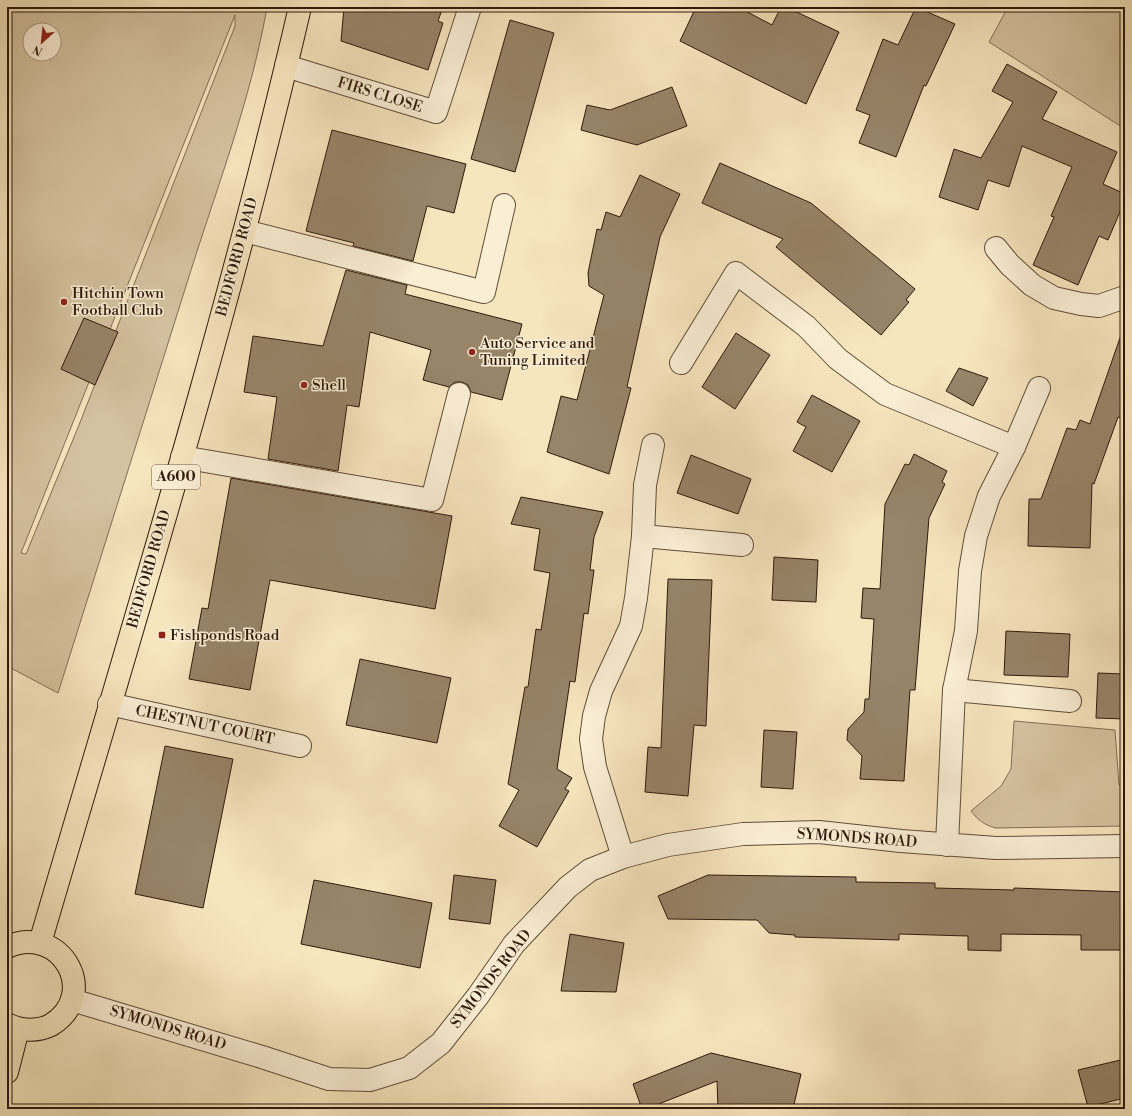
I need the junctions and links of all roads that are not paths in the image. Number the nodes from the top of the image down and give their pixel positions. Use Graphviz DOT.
graph roads {
  1 [pos="300,7"];
  2 [pos="470,7"];
  3 [pos="286,66"];
  4 [pos="504,205"];
  5 [pos="245,231"];
  6 [pos="996,248"];
  7 [pos="1125,297"];
  8 [pos="681,363"];
  9 [pos="1039,388"];
  10 [pos="459,394"];
  11 [pos="654,445"];
  12 [pos="1014,447"];
  13 [pos="182,457"];
  14 [pos="643,536"];
  15 [pos="742,545"];
  16 [pos="954,690"];
  17 [pos="1070,702"];
  18 [pos="110,704"];
  19 [pos="300,746"];
  20 [pos="947,844"];
  21 [pos="1125,846"];
  22 [pos="623,857"];
  23 [pos="40,943"];
  24 [pos="7,948"];
  25 [pos="72,1000"];
  26 [pos="13,1026"];
  27 [pos="7,1072"];
  1 -- 3 [label="main road, BEDFORD ROAD / A600"];
  2 -- 3 [label="street, FIRS CLOSE"];
  3 -- 5 [label="main road, BEDFORD ROAD / A600"];
  4 -- 5 [label="street"];
  5 -- 13 [label="main road, BEDFORD ROAD / A600"];
  6 -- 7 [label="street"];
  8 -- 12 [label="street"];
  9 -- 12 [label="street"];
  10 -- 13 [label="street"];
  11 -- 14 [label="street"];
  12 -- 16 [label="street"];
  13 -- 18 [label="main road, BEDFORD ROAD / A600"];
  14 -- 15 [label="street"];
  14 -- 22 [label="street"];
  16 -- 17 [label="street"];
  16 -- 20 [label="street"];
  18 -- 19 [label="street, CHESTNUT COURT"];
  18 -- 23 [label="main road, BEDFORD ROAD / A600"];
  20 -- 21 [label="street, SYMONDS ROAD"];
  20 -- 22 [label="street, SYMONDS ROAD"];
  22 -- 25 [label="street, SYMONDS ROAD"];
  23 -- 24 [label="main road"];
  23 -- 25 [label="main road"];
  25 -- 26 [label="main road"];
  26 -- 27 [label="main road"];
}
